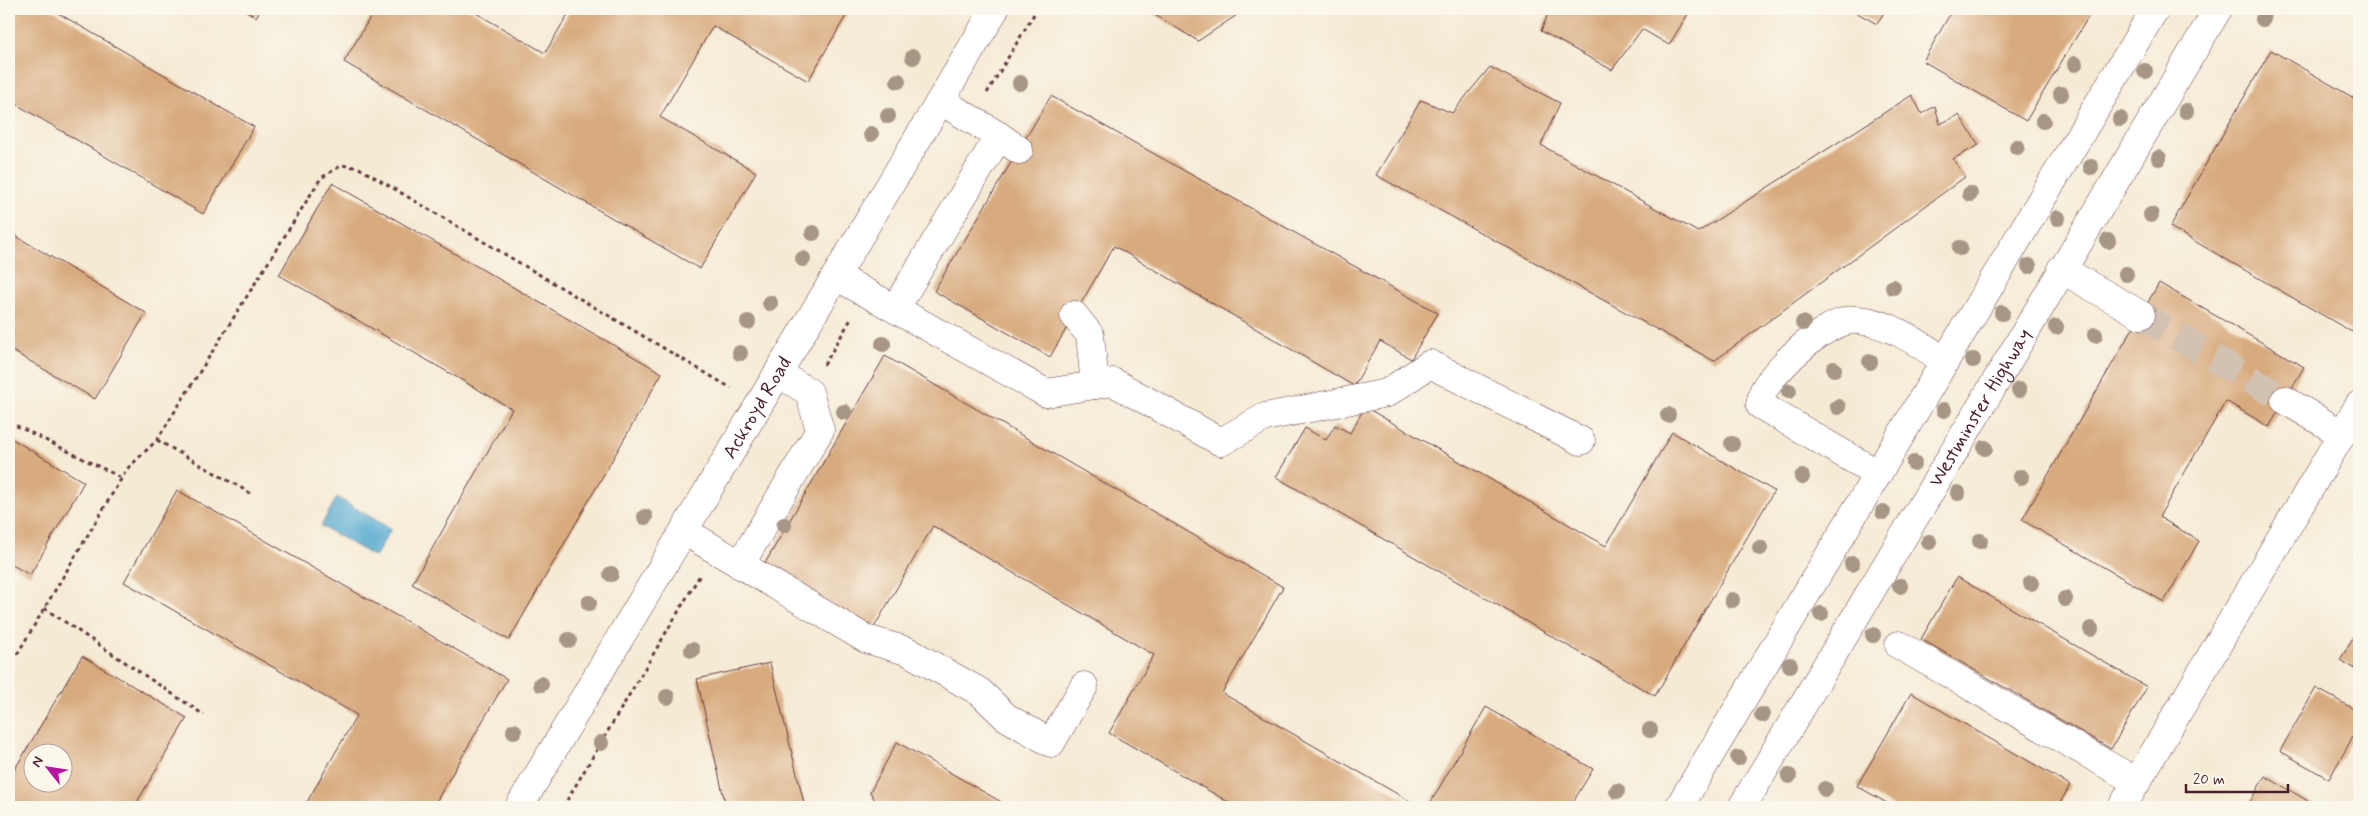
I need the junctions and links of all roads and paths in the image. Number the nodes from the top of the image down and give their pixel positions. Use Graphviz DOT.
graph roads {
  1 [pos="995,9"];
  2 [pos="2155,9"];
  3 [pos="2218,9"];
  4 [pos="941,101"];
  5 [pos="2061,269"];
  6 [pos="836,276"];
  7 [pos="895,309"];
  8 [pos="1074,315"];
  9 [pos="2141,315"];
  10 [pos="1945,360"];
  11 [pos="778,373"];
  12 [pos="1095,385"];
  13 [pos="731,388"];
  14 [pos="2285,400"];
  15 [pos="2359,405"];
  16 [pos="9,422"];
  17 [pos="2342,434"];
  18 [pos="158,440"];
  19 [pos="1581,440"];
  20 [pos="1878,474"];
  21 [pos="122,478"];
  22 [pos="250,493"];
  23 [pos="684,531"];
  24 [pos="740,564"];
  25 [pos="44,608"];
  26 [pos="1899,645"];
  27 [pos="9,668"];
  28 [pos="1084,686"];
  29 [pos="204,714"];
  30 [pos="2137,782"];
  31 [pos="519,807"];
  32 [pos="1679,807"];
  33 [pos="1742,807"];
  34 [pos="2122,807"];
  1 -- 4 [label="main road, Ackroyd Road"];
  2 -- 10 [label="main road"];
  3 -- 5 [label="main road, Westminster Highway"];
  4 -- 6 [label="main road, Ackroyd Road"];
  4 -- 7 [label="main road"];
  5 -- 9 [label="main road"];
  5 -- 33 [label="main road, Westminster Highway"];
  6 -- 7 [label="main road"];
  6 -- 11 [label="main road, Ackroyd Road"];
  7 -- 12 [label="main road"];
  8 -- 12 [label="main road"];
  10 -- 20 [label="main road"];
  10 -- 20 [label="main road"];
  11 -- 23 [label="main road, Ackroyd Road"];
  11 -- 24 [label="main road"];
  12 -- 19 [label="main road"];
  13 -- 18 [label="path"];
  14 -- 17 [label="main road"];
  15 -- 17 [label="main road"];
  16 -- 21 [label="path"];
  17 -- 30 [label="main road"];
  18 -- 21 [label="path"];
  18 -- 22 [label="path"];
  20 -- 32 [label="main road"];
  21 -- 25 [label="path"];
  23 -- 24 [label="main road"];
  23 -- 31 [label="main road, Ackroyd Road"];
  24 -- 28 [label="main road"];
  25 -- 27 [label="path"];
  25 -- 29 [label="path"];
  26 -- 30 [label="main road"];
  30 -- 34 [label="main road"];
}
